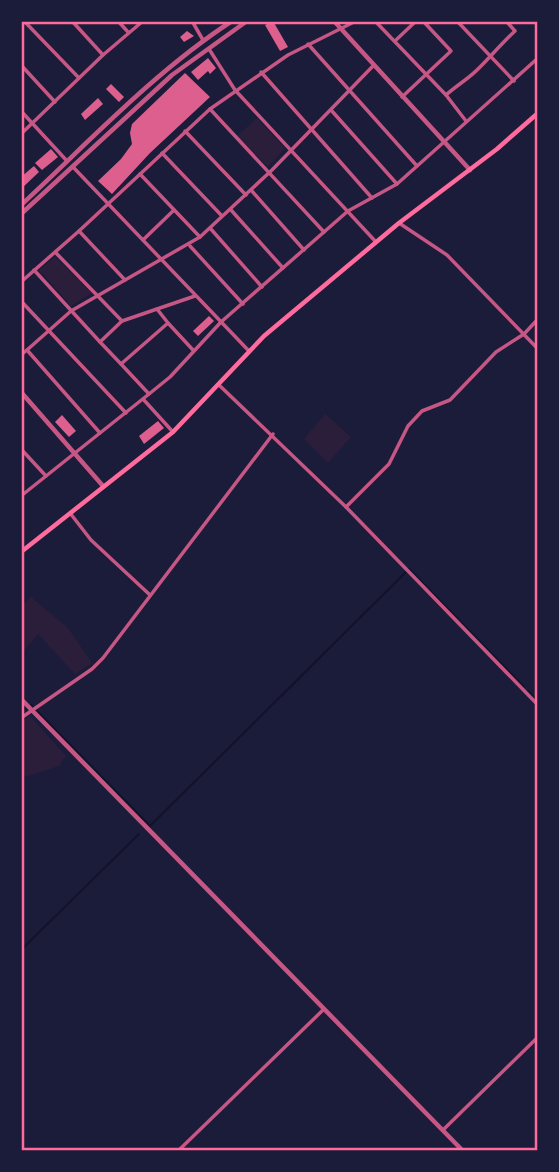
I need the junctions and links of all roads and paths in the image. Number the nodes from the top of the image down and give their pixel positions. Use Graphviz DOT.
graph roads {
  1 [pos="26,21"];
  2 [pos="72,21"];
  3 [pos="118,21"];
  4 [pos="143,21"];
  5 [pos="192,21"];
  6 [pos="232,21"];
  7 [pos="247,21"];
  8 [pos="334,21"];
  9 [pos="356,21"];
  10 [pos="375,21"];
  11 [pos="416,21"];
  12 [pos="423,21"];
  13 [pos="457,21"];
  14 [pos="506,21"];
  15 [pos="21,26"];
  16 [pos="339,28"];
  17 [pos="128,32"];
  18 [pos="204,40"];
  19 [pos="395,41"];
  20 [pos="308,44"];
  21 [pos="208,47"];
  22 [pos="103,55"];
  23 [pos="489,55"];
  24 [pos="538,58"];
  25 [pos="21,65"];
  26 [pos="373,66"];
  27 [pos="261,72"];
  28 [pos="425,75"];
  29 [pos="79,78"];
  30 [pos="514,81"];
  31 [pos="235,90"];
  32 [pos="349,91"];
  33 [pos="446,95"];
  34 [pos="402,97"];
  35 [pos="55,102"];
  36 [pos="209,109"];
  37 [pos="331,110"];
  38 [pos="21,111"];
  39 [pos="538,113"];
  40 [pos="466,121"];
  41 [pos="32,123"];
  42 [pos="312,128"];
  43 [pos="185,131"];
  44 [pos="21,134"];
  45 [pos="444,142"];
  46 [pos="291,149"];
  47 [pos="162,153"];
  48 [pos="68,162"];
  49 [pos="417,166"];
  50 [pos="73,167"];
  51 [pos="470,170"];
  52 [pos="140,174"];
  53 [pos="268,174"];
  54 [pos="397,184"];
  55 [pos="250,190"];
  56 [pos="246,195"];
  57 [pos="372,198"];
  58 [pos="108,204"];
  59 [pos="21,205"];
  60 [pos="230,209"];
  61 [pos="174,210"];
  62 [pos="348,211"];
  63 [pos="21,214"];
  64 [pos="222,216"];
  65 [pos="399,223"];
  66 [pos="210,228"];
  67 [pos="79,232"];
  68 [pos="324,232"];
  69 [pos="200,237"];
  70 [pos="143,240"];
  71 [pos="376,242"];
  72 [pos="189,245"];
  73 [pos="303,250"];
  74 [pos="56,253"];
  75 [pos="162,260"];
  76 [pos="283,268"];
  77 [pos="34,270"];
  78 [pos="125,280"];
  79 [pos="21,282"];
  80 [pos="262,286"];
  81 [pos="98,295"];
  82 [pos="195,296"];
  83 [pos="21,301"];
  84 [pos="243,304"];
  85 [pos="157,309"];
  86 [pos="71,311"];
  87 [pos="538,319"];
  88 [pos="122,321"];
  89 [pos="220,322"];
  90 [pos="168,323"];
  91 [pos="49,331"];
  92 [pos="524,334"];
  93 [pos="100,342"];
  94 [pos="27,349"];
  95 [pos="538,349"];
  96 [pos="193,350"];
  97 [pos="248,350"];
  98 [pos="21,355"];
  99 [pos="121,364"];
  100 [pos="219,385"];
  101 [pos="21,392"];
  102 [pos="149,394"];
  103 [pos="143,399"];
  104 [pos="126,413"];
  105 [pos="173,432"];
  106 [pos="100,433"];
  107 [pos="273,435"];
  108 [pos="21,449"];
  109 [pos="74,453"];
  110 [pos="46,476"];
  111 [pos="103,486"];
  112 [pos="21,495"];
  113 [pos="346,507"];
  114 [pos="70,513"];
  115 [pos="21,552"];
  116 [pos="149,595"];
  117 [pos="21,699"];
  118 [pos="538,705"];
  119 [pos="31,711"];
  120 [pos="21,718"];
  121 [pos="324,1009"];
  122 [pos="538,1037"];
  123 [pos="443,1130"];
  124 [pos="178,1151"];
  125 [pos="463,1151"];
  1 -- 15 [label="street"];
  1 -- 29 [label="street"];
  2 -- 22 [label="street"];
  3 -- 17 [label="street"];
  4 -- 17 [label="street"];
  5 -- 18 [label="street"];
  6 -- 18 [label="street"];
  7 -- 21 [label="street"];
  8 -- 16 [label="street"];
  9 -- 16 [label="street"];
  10 -- 19 [label="street"];
  11 -- 19 [label="street"];
  12 -- 28 [label="street"];
  13 -- 23 [label="street"];
  14 -- 23 [label="street"];
  16 -- 20 [label="street"];
  16 -- 26 [label="street"];
  17 -- 22 [label="street"];
  18 -- 48 [label="street"];
  19 -- 28 [label="street"];
  20 -- 27 [label="street"];
  20 -- 32 [label="street"];
  21 -- 31 [label="street"];
  21 -- 50 [label="street"];
  22 -- 29 [label="street"];
  23 -- 30 [label="street"];
  23 -- 33 [label="street"];
  24 -- 30 [label="street"];
  25 -- 35 [label="street"];
  26 -- 32 [label="street"];
  26 -- 34 [label="street"];
  27 -- 31 [label="street"];
  27 -- 42 [label="street"];
  28 -- 33 [label="street"];
  28 -- 34 [label="street"];
  29 -- 35 [label="street"];
  30 -- 40 [label="street"];
  31 -- 36 [label="street"];
  31 -- 46 [label="street"];
  32 -- 37 [label="street"];
  32 -- 49 [label="street"];
  33 -- 40 [label="street"];
  34 -- 45 [label="street"];
  35 -- 41 [label="street"];
  36 -- 43 [label="street"];
  36 -- 53 [label="street"];
  37 -- 42 [label="street"];
  37 -- 54 [label="street"];
  38 -- 41 [label="street"];
  39 -- 51 [label="main road"];
  40 -- 45 [label="street"];
  41 -- 44 [label="street"];
  41 -- 48 [label="street"];
  42 -- 46 [label="street"];
  42 -- 57 [label="street"];
  43 -- 47 [label="street"];
  43 -- 56 [label="street"];
  45 -- 49 [label="street"];
  45 -- 51 [label="street"];
  46 -- 53 [label="street"];
  46 -- 62 [label="street"];
  47 -- 52 [label="street"];
  47 -- 64 [label="street"];
  48 -- 59 [label="street"];
  49 -- 54 [label="street"];
  50 -- 58 [label="street"];
  50 -- 63 [label="street"];
  51 -- 65 [label="main road"];
  52 -- 58 [label="street"];
  52 -- 61 [label="street"];
  53 -- 55 [label="street"];
  53 -- 68 [label="street"];
  54 -- 57 [label="street"];
  55 -- 56 [label="street"];
  55 -- 73 [label="street"];
  56 -- 60 [label="street"];
  57 -- 62 [label="street"];
  58 -- 67 [label="street"];
  58 -- 70 [label="street"];
  60 -- 64 [label="street"];
  60 -- 76 [label="street"];
  61 -- 69 [label="street"];
  61 -- 70 [label="street"];
  62 -- 68 [label="street"];
  62 -- 71 [label="street"];
  64 -- 66 [label="street"];
  65 -- 71 [label="main road"];
  65 -- 92 [label="street"];
  66 -- 69 [label="street"];
  66 -- 80 [label="street"];
  67 -- 74 [label="street"];
  67 -- 78 [label="street"];
  68 -- 73 [label="street"];
  69 -- 72 [label="street"];
  70 -- 75 [label="street"];
  71 -- 97 [label="main road"];
  72 -- 75 [label="street"];
  72 -- 84 [label="street"];
  73 -- 76 [label="street"];
  74 -- 77 [label="street"];
  74 -- 81 [label="street"];
  75 -- 78 [label="street"];
  75 -- 82 [label="street"];
  76 -- 80 [label="street"];
  77 -- 79 [label="street"];
  77 -- 86 [label="street"];
  78 -- 81 [label="street"];
  80 -- 84 [label="street"];
  81 -- 86 [label="street"];
  81 -- 88 [label="street"];
  82 -- 85 [label="street"];
  82 -- 89 [label="street"];
  83 -- 91 [label="street"];
  84 -- 89 [label="street"];
  85 -- 88 [label="street"];
  85 -- 90 [label="street"];
  86 -- 91 [label="street"];
  86 -- 93 [label="street"];
  87 -- 92 [label="street"];
  88 -- 93 [label="street"];
  89 -- 96 [label="street"];
  89 -- 97 [label="street"];
  90 -- 96 [label="street"];
  90 -- 99 [label="street"];
  91 -- 94 [label="street"];
  91 -- 104 [label="street"];
  92 -- 95 [label="street"];
  92 -- 113 [label="street"];
  93 -- 99 [label="street"];
  94 -- 98 [label="street"];
  94 -- 106 [label="street"];
  96 -- 102 [label="street"];
  97 -- 100 [label="main road"];
  99 -- 102 [label="street"];
  100 -- 105 [label="main road"];
  100 -- 107 [label="street"];
  101 -- 109 [label="street"];
  102 -- 103 [label="street"];
  103 -- 104 [label="street"];
  103 -- 105 [label="street"];
  104 -- 106 [label="street"];
  105 -- 111 [label="main road"];
  106 -- 109 [label="street"];
  107 -- 113 [label="street"];
  107 -- 116 [label="street"];
  108 -- 110 [label="street"];
  109 -- 110 [label="street"];
  109 -- 111 [label="street"];
  110 -- 112 [label="street"];
  111 -- 114 [label="main road"];
  113 -- 118 [label="street"];
  114 -- 115 [label="main road"];
  114 -- 116 [label="street"];
  116 -- 119 [label="street"];
  117 -- 119 [label="street"];
  119 -- 120 [label="street"];
  119 -- 121 [label="street"];
  121 -- 123 [label="street"];
  121 -- 124 [label="street"];
  122 -- 123 [label="street"];
  123 -- 125 [label="street"];
}
